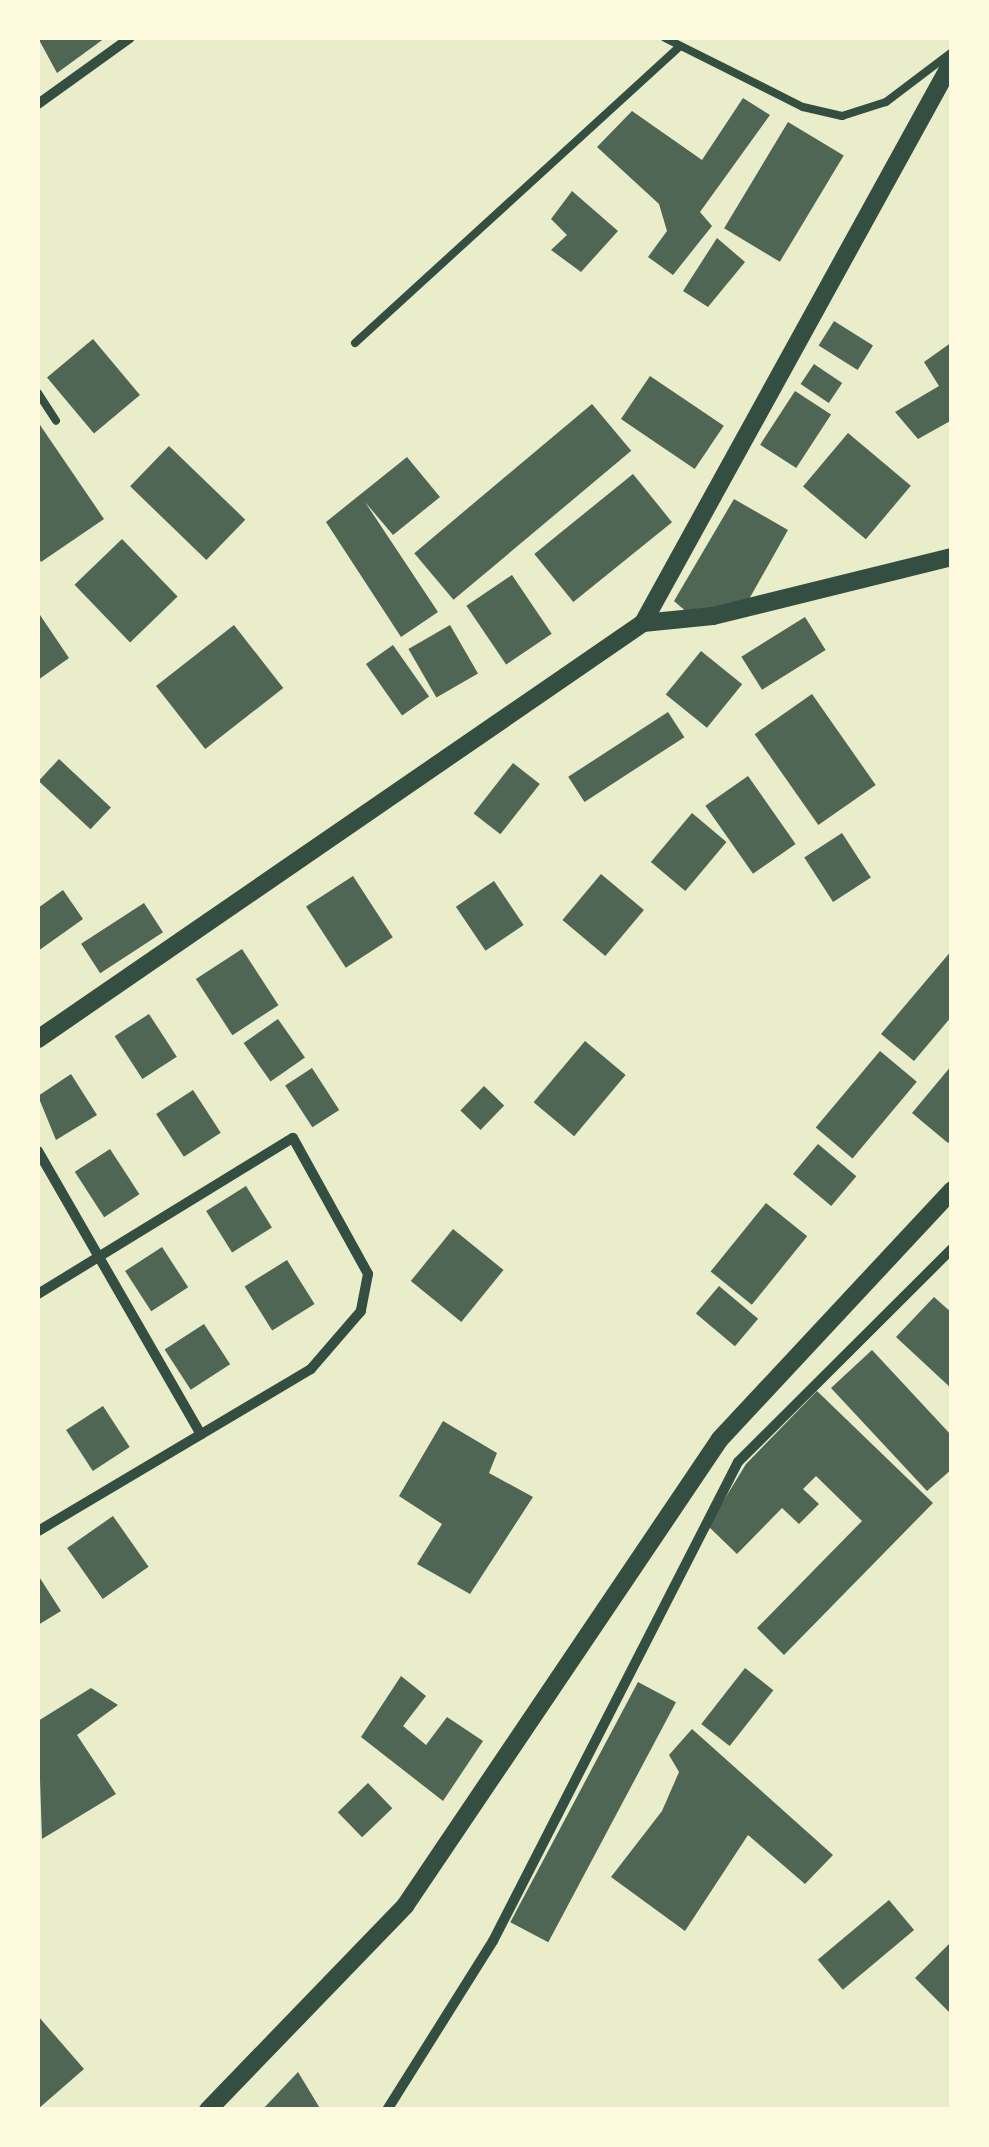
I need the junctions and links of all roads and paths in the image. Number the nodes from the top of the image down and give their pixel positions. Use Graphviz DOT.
graph roads {
  1 [pos="130,38"];
  2 [pos="664,38"];
  3 [pos="680,46"];
  4 [pos="952,52"];
  5 [pos="952,62"];
  6 [pos="38,104"];
  7 [pos="355,342"];
  8 [pos="38,393"];
  9 [pos="56,421"];
  10 [pos="947,563"];
  11 [pos="643,623"];
  12 [pos="38,1038"];
  13 [pos="38,1151"];
  14 [pos="952,1190"];
  15 [pos="952,1249"];
  16 [pos="101,1254"];
  17 [pos="38,1294"];
  18 [pos="201,1434"];
  19 [pos="38,1531"];
  20 [pos="208,2110"];
  21 [pos="386,2110"];
  1 -- 6 [label="street"];
  2 -- 3 [label="lane"];
  3 -- 4 [label="lane"];
  3 -- 7 [label="lane"];
  5 -- 11 [label="street"];
  8 -- 9 [label="lane"];
  10 -- 11 [label="street"];
  11 -- 12 [label="street"];
  13 -- 16 [label="street"];
  14 -- 20 [label="street"];
  15 -- 21 [label="street"];
  16 -- 17 [label="street"];
  16 -- 18 [label="street"];
  16 -- 18 [label="street"];
  18 -- 19 [label="street"];
}
